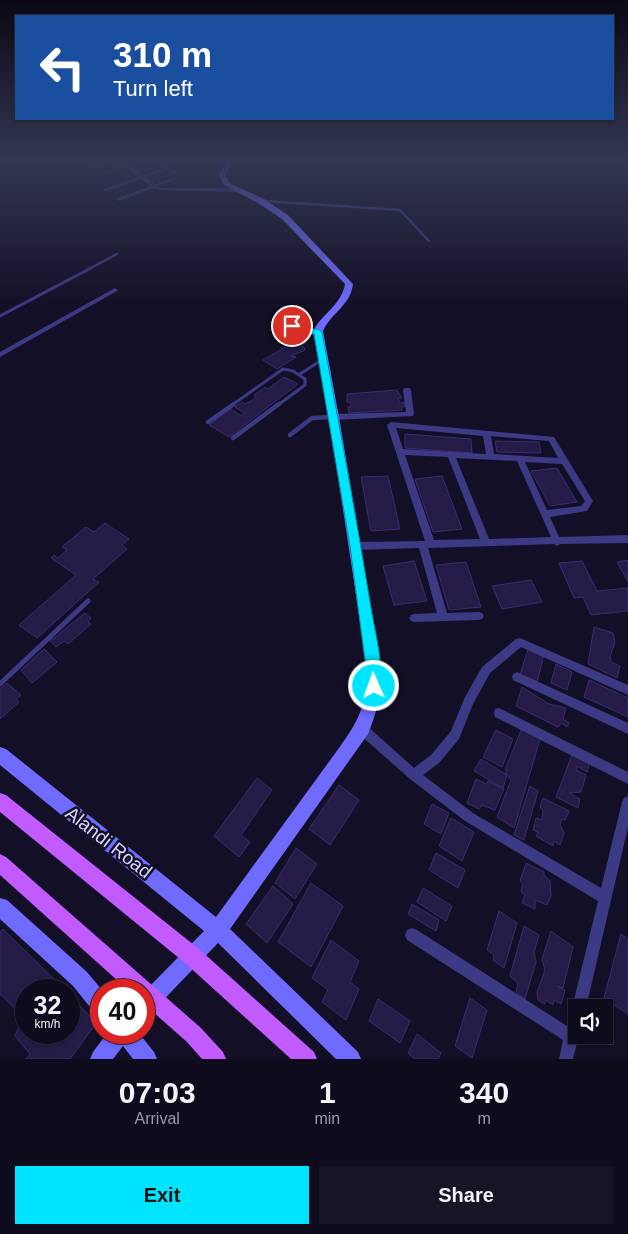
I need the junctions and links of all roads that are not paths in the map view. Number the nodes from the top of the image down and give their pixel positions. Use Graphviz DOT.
graph roads {
  1 [pos="272,209"];
  2 [pos="391,209"];
  3 [pos="428,241"];
  4 [pos="117,254"];
  5 [pos="115,290"];
  6 [pos="0,316"];
  7 [pos="281,320"];
  8 [pos="318,332"];
  9 [pos="0,355"];
  10 [pos="324,359"];
  11 [pos="300,374"];
  12 [pos="407,390"];
  13 [pos="334,417"];
  14 [pos="208,422"];
  15 [pos="486,433"];
  16 [pos="290,434"];
  17 [pos="233,438"];
  18 [pos="400,452"];
  19 [pos="451,455"];
  20 [pos="491,458"];
  21 [pos="520,460"];
  22 [pos="565,461"];
  23 [pos="544,514"];
  24 [pos="628,539"];
  25 [pos="556,542"];
  26 [pos="486,543"];
  27 [pos="426,544"];
  28 [pos="355,546"];
  29 [pos="88,601"];
  30 [pos="443,616"];
  31 [pos="479,616"];
  32 [pos="414,618"];
  33 [pos="517,677"];
  34 [pos="0,684"];
  35 [pos="628,690"];
  36 [pos="499,712"];
  37 [pos="362,729"];
  38 [pos="628,729"];
  39 [pos="0,755"];
  40 [pos="414,775"];
  41 [pos="628,778"];
  42 [pos="0,802"];
  43 [pos="628,802"];
  44 [pos="0,864"];
  45 [pos="606,898"];
  46 [pos="0,907"];
  47 [pos="218,930"];
  48 [pos="412,935"];
  49 [pos="192,956"];
  50 [pos="127,979"];
  51 [pos="155,988"];
  52 [pos="90,991"];
  53 [pos="580,999"];
  54 [pos="155,1003"];
  55 [pos="568,1035"];
  56 [pos="112,1044"];
  57 [pos="133,1044"];
  58 [pos="569,1044"];
  59 [pos="100,1059"];
  60 [pos="147,1059"];
  61 [pos="216,1059"];
  62 [pos="307,1059"];
  63 [pos="351,1059"];
  64 [pos="566,1059"];
  1 -- 8 [label="street"];
  2 -- 3 [label="lane"];
  4 -- 6 [label="lane"];
  5 -- 9 [label="street"];
  7 -- 8 [label="lane"];
  8 -- 10 [label="street"];
  10 -- 11 [label="lane"];
  10 -- 13 [label="street"];
  11 -- 14 [label="lane"];
  11 -- 17 [label="lane"];
  12 -- 13 [label="street"];
  13 -- 16 [label="lane"];
  13 -- 28 [label="street"];
  15 -- 18 [label="street"];
  15 -- 20 [label="street"];
  15 -- 22 [label="street"];
  18 -- 19 [label="street"];
  18 -- 27 [label="street"];
  19 -- 20 [label="street"];
  19 -- 26 [label="street"];
  20 -- 21 [label="street"];
  21 -- 22 [label="street"];
  21 -- 23 [label="street"];
  22 -- 23 [label="street"];
  23 -- 25 [label="street"];
  24 -- 25 [label="street"];
  25 -- 26 [label="street"];
  26 -- 27 [label="street"];
  27 -- 28 [label="street"];
  27 -- 30 [label="street"];
  28 -- 37 [label="street"];
  29 -- 34 [label="lane"];
  30 -- 31 [label="street"];
  30 -- 32 [label="street"];
  33 -- 38 [label="street"];
  35 -- 40 [label="street"];
  36 -- 41 [label="street"];
  37 -- 40 [label="street"];
  37 -- 47 [label="street"];
  39 -- 47 [label="street, Alandi Road"];
  40 -- 45 [label="street"];
  42 -- 49 [label="main road"];
  43 -- 45 [label="street"];
  44 -- 50 [label="main road"];
  45 -- 53 [label="street"];
  46 -- 52 [label="street"];
  47 -- 49 [label="street"];
  47 -- 63 [label="street, Alandi Road"];
  48 -- 55 [label="street"];
  49 -- 51 [label="street"];
  49 -- 62 [label="main road"];
  54 -- 61 [label="main road"];
  56 -- 59 [label="street"];
  57 -- 60 [label="street"];
  58 -- 64 [label="street"];
}
